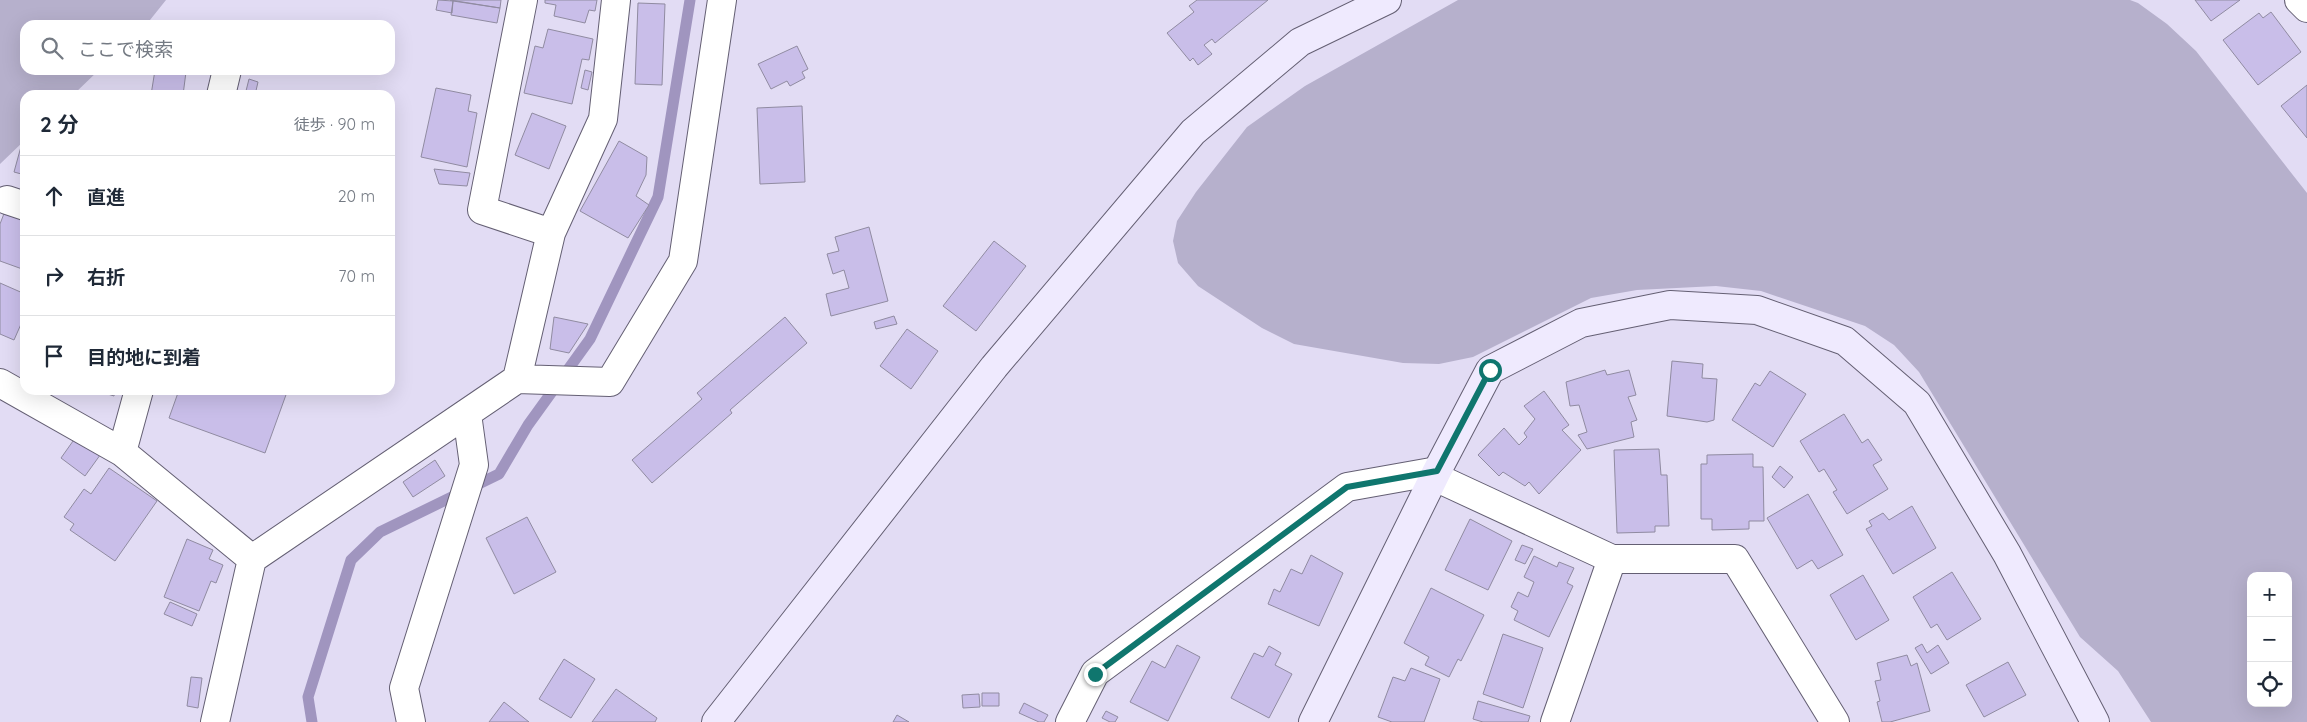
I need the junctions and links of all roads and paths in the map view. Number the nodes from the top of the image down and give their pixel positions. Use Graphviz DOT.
graph roads {
  1 [pos="522,0"];
  2 [pos="616,0"];
  3 [pos="722,0"];
  4 [pos="1387,0"];
  5 [pos="2300,0"];
  6 [pos="2307,8"];
  7 [pos="227,75"];
  8 [pos="222,90"];
  9 [pos="551,233"];
  10 [pos="517,379"];
  11 [pos="0,382"];
  12 [pos="20,393"];
  13 [pos="23,395"];
  14 [pos="138,395"];
  15 [pos="467,414"];
  16 [pos="122,452"];
  17 [pos="1436,474"];
  18 [pos="252,559"];
  19 [pos="1612,559"];
  20 [pos="215,722"];
  21 [pos="411,722"];
  22 [pos="716,722"];
  23 [pos="1070,722"];
  24 [pos="1313,722"];
  25 [pos="1556,722"];
  26 [pos="1835,722"];
  27 [pos="2096,722"];
  1 -- 9 [label="street"];
  2 -- 9 [label="street"];
  3 -- 10 [label="street"];
  4 -- 22 [label="street"];
  5 -- 6 [label="street"];
  7 -- 8 [label="street"];
  9 -- 10 [label="street"];
  10 -- 15 [label="street"];
  11 -- 12 [label="street"];
  13 -- 16 [label="street"];
  14 -- 16 [label="street"];
  15 -- 18 [label="street"];
  15 -- 21 [label="street"];
  16 -- 18 [label="street"];
  17 -- 19 [label="street"];
  17 -- 23 [label="street"];
  17 -- 24 [label="street"];
  17 -- 27 [label="street"];
  18 -- 20 [label="street"];
  19 -- 25 [label="street"];
  19 -- 26 [label="street"];
}
